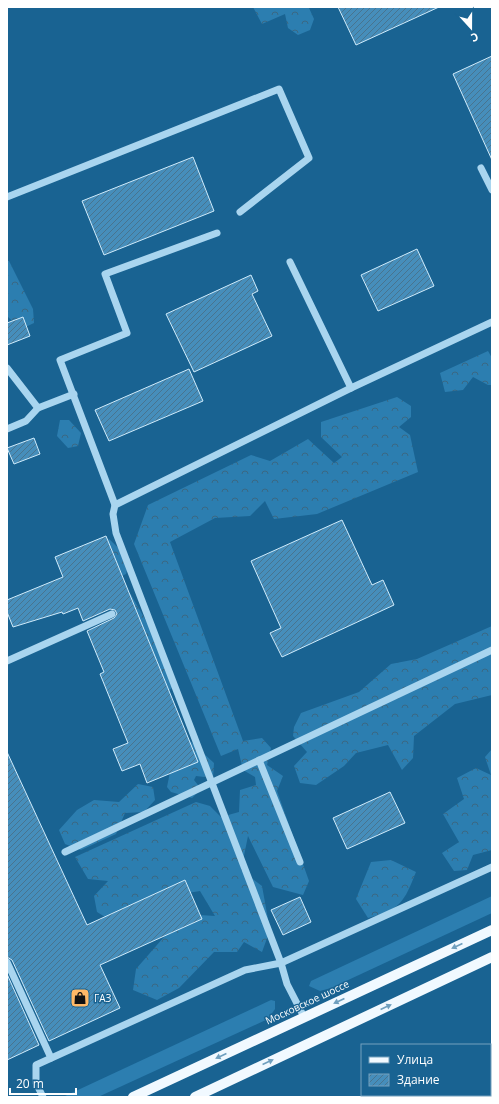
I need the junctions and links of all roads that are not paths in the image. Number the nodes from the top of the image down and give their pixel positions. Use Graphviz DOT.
graph roads {
  1 [pos="481,168"];
  2 [pos="492,190"];
  3 [pos="7,198"];
  4 [pos="240,212"];
  5 [pos="218,233"];
  6 [pos="290,262"];
  7 [pos="492,322"];
  8 [pos="7,368"];
  9 [pos="351,388"];
  10 [pos="74,394"];
  11 [pos="38,408"];
  12 [pos="7,428"];
  13 [pos="115,505"];
  14 [pos="112,614"];
  15 [pos="492,650"];
  16 [pos="7,661"];
  17 [pos="259,760"];
  18 [pos="212,783"];
  19 [pos="65,852"];
  20 [pos="300,862"];
  21 [pos="492,867"];
  22 [pos="492,930"];
  23 [pos="492,956"];
  24 [pos="7,962"];
  25 [pos="281,963"];
  26 [pos="304,1017"];
  27 [pos="51,1058"];
  28 [pos="43,1097"];
  29 [pos="132,1097"];
  30 [pos="195,1097"];
  1 -- 2 [label="lane"];
  3 -- 4 [label="lane"];
  5 -- 10 [label="lane"];
  6 -- 9 [label="lane"];
  7 -- 9 [label="lane"];
  8 -- 11 [label="lane"];
  9 -- 13 [label="lane"];
  10 -- 11 [label="lane"];
  10 -- 13 [label="lane"];
  11 -- 12 [label="lane"];
  13 -- 18 [label="lane"];
  14 -- 16 [label="lane"];
  15 -- 17 [label="lane"];
  17 -- 18 [label="lane"];
  17 -- 20 [label="lane"];
  18 -- 19 [label="lane"];
  18 -- 25 [label="lane"];
  21 -- 25 [label="lane"];
  22 -- 26 [label="main road, Московское шоссе, one-way"];
  30 -- 23 [label="main road, one-way"];
  24 -- 27 [label="lane"];
  25 -- 26 [label="lane"];
  25 -- 27 [label="lane"];
  26 -- 29 [label="main road, Московское шоссе, one-way"];
  27 -- 28 [label="lane"];
}
